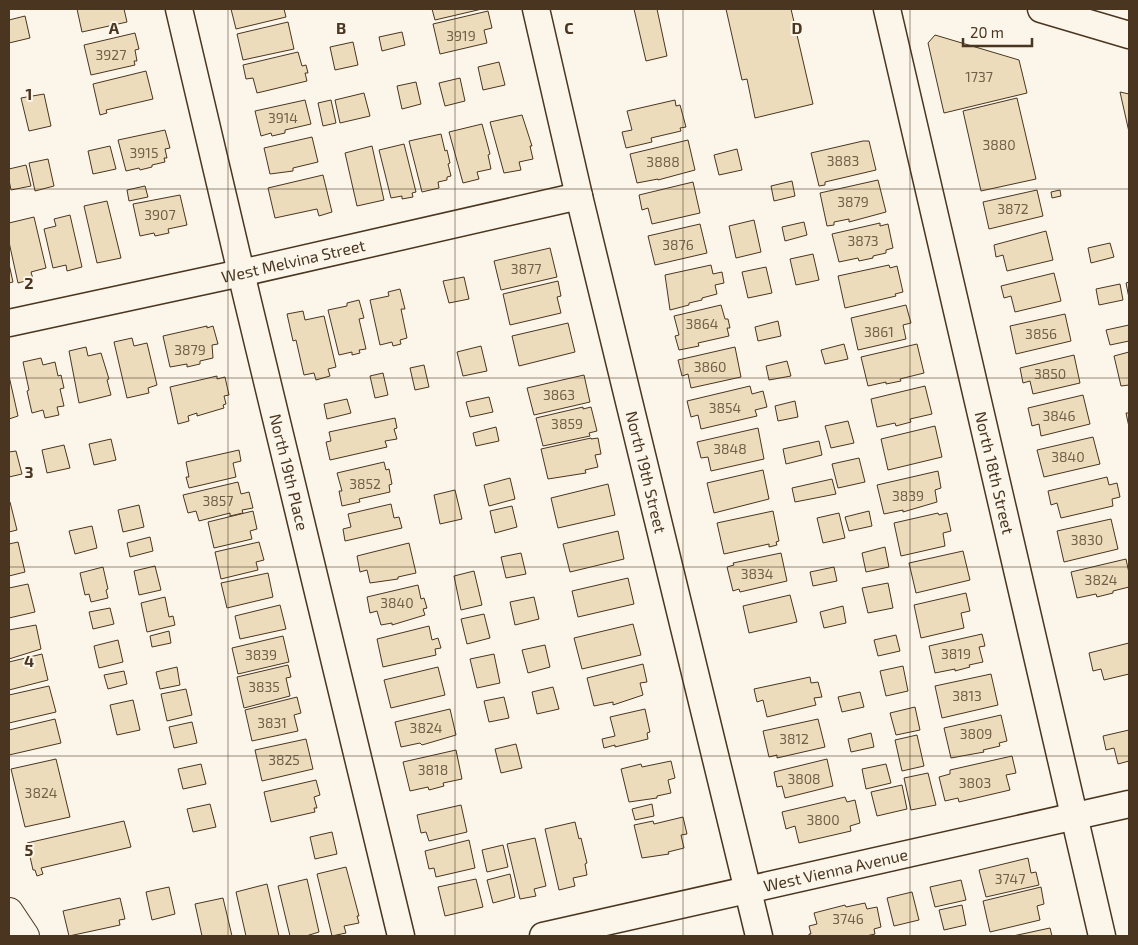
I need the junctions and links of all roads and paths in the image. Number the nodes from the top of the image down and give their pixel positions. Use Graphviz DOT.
graph roads {
  1 [pos="179,9"];
  2 [pos="536,9"];
  3 [pos="887,9"];
  4 [pos="1041,9"];
  5 [pos="1129,34"];
  6 [pos="579,196"];
  7 [pos="241,273"];
  8 [pos="9,323"];
  9 [pos="1129,804"];
  10 [pos="1073,816"];
  11 [pos="748,890"];
  12 [pos="9,912"];
  13 [pos="25,936"];
  14 [pos="401,936"];
  15 [pos="543,936"];
  16 [pos="758,936"];
  17 [pos="1102,936"];
  1 -- 7 [label="street, North 19th Place"];
  2 -- 6 [label="street, North 19th Street"];
  3 -- 10 [label="street, North 18th Street"];
  4 -- 5 [label="street"];
  6 -- 7 [label="street, West Melvina Street"];
  6 -- 11 [label="street, North 19th Street"];
  7 -- 8 [label="street, West Melvina Street"];
  7 -- 14 [label="street, North 19th Place"];
  9 -- 10 [label="street, West Vienna Avenue"];
  10 -- 11 [label="street, West Vienna Avenue"];
  10 -- 17 [label="street, North 18th Street"];
  11 -- 15 [label="street, West Vienna Avenue"];
  11 -- 16 [label="street, North 19th Street"];
  12 -- 13 [label="main road"];
}
